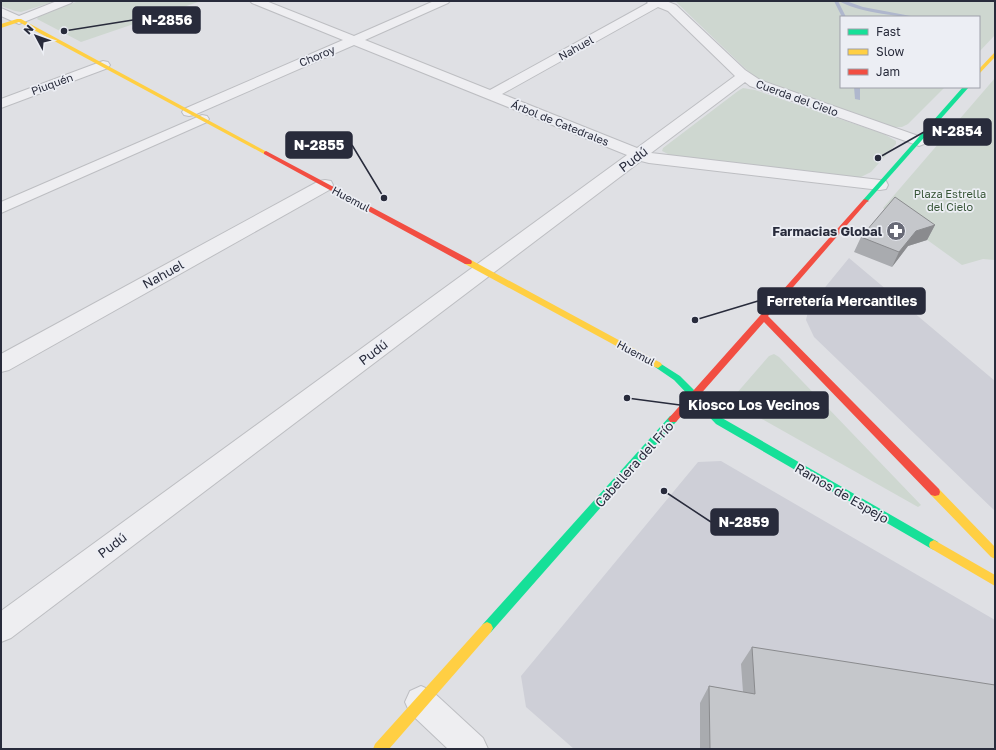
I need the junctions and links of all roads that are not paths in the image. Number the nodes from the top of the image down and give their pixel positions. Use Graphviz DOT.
graph roads {
  1 [pos="67,1"];
  2 [pos="259,1"];
  3 [pos="444,1"];
  4 [pos="657,2"];
  5 [pos="1,12"];
  6 [pos="19,20"];
  7 [pos="1,26"];
  8 [pos="354,40"];
  9 [pos="995,54"];
  10 [pos="103,66"];
  11 [pos="980,71"];
  12 [pos="744,76"];
  13 [pos="965,88"];
  14 [pos="491,95"];
  15 [pos="1,104"];
  16 [pos="196,115"];
  17 [pos="919,141"];
  18 [pos="639,155"];
  19 [pos="325,185"];
  20 [pos="880,185"];
  21 [pos="1,208"];
  22 [pos="483,270"];
  23 [pos="764,316"];
  24 [pos="1,364"];
  25 [pos="694,396"];
  26 [pos="995,554"];
  27 [pos="995,581"];
  28 [pos="1,628"];
  29 [pos="422,702"];
  30 [pos="380,749"];
  31 [pos="472,749"];
  1 -- 6 [label="street"];
  2 -- 8 [label="street, Árbol de Catedrales"];
  3 -- 8 [label="street, Choroy"];
  4 -- 12 [label="street, Cuerda del Cielo"];
  4 -- 14 [label="street, Nahuel"];
  5 -- 6 [label="street, Huemul"];
  6 -- 7 [label="street"];
  6 -- 10 [label="street, Huemul"];
  8 -- 14 [label="street, Árbol de Catedrales"];
  8 -- 16 [label="street, Choroy"];
  9 -- 11 [label="street"];
  10 -- 15 [label="street, Piuquén"];
  10 -- 16 [label="street, Huemul"];
  12 -- 17 [label="street, Cuerda del Cielo"];
  12 -- 18 [label="street, Pudú"];
  13 -- 17 [label="street, Cabellera del Frío"];
  14 -- 18 [label="street, Árbol de Catedrales"];
  16 -- 19 [label="street, Huemul"];
  16 -- 21 [label="street, Choroy"];
  17 -- 20 [label="street, Cabellera del Frío"];
  18 -- 20 [label="street, Árbol de Catedrales"];
  18 -- 22 [label="street, Pudú"];
  19 -- 22 [label="street, Huemul"];
  19 -- 24 [label="street, Nahuel"];
  20 -- 23 [label="street, Cabellera del Frío"];
  22 -- 25 [label="street, Huemul"];
  22 -- 28 [label="street, Pudú"];
  23 -- 25 [label="street, Cabellera del Frío"];
  23 -- 26 [label="street"];
  25 -- 27 [label="street, Ramos de Espejo"];
  25 -- 29 [label="street, Cabellera del Frío"];
  29 -- 30 [label="street, Cabellera del Frío"];
  29 -- 31 [label="street"];
}
